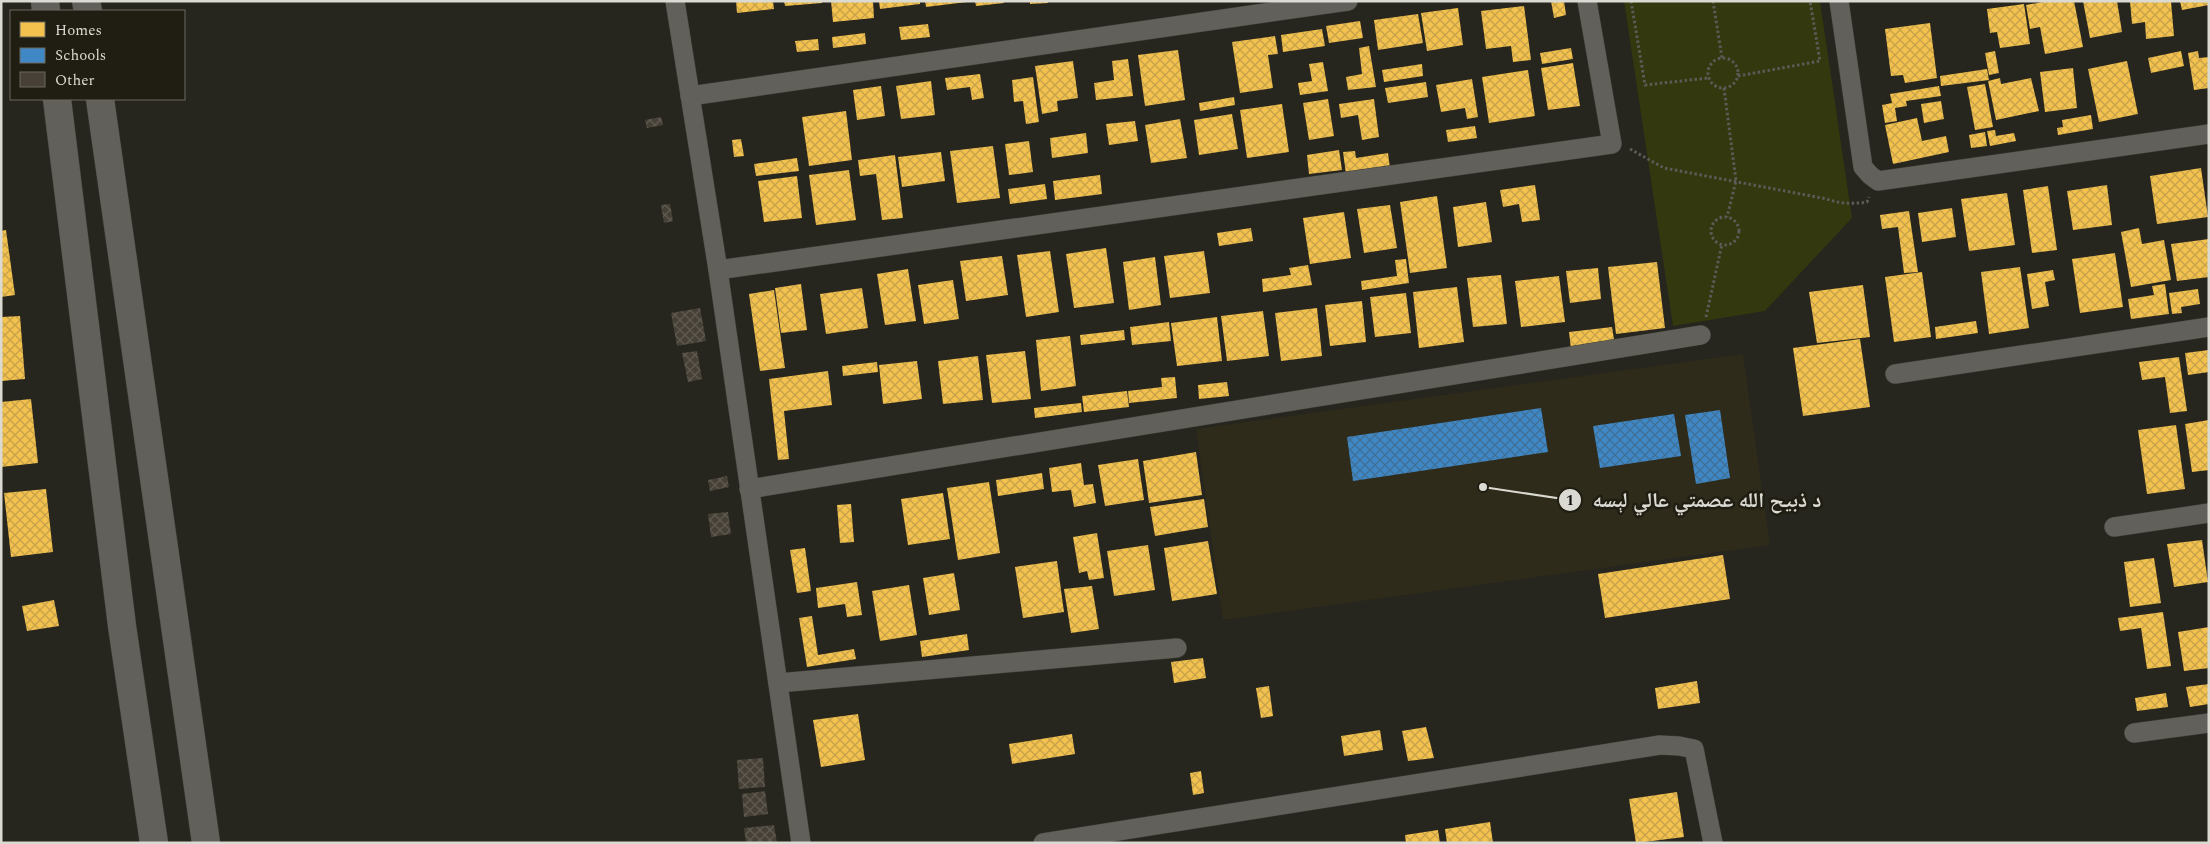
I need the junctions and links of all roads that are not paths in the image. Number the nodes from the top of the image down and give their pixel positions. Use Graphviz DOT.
graph roads {
  1 [pos="675,1"];
  2 [pos="1348,1"];
  3 [pos="1587,1"];
  4 [pos="1839,1"];
  5 [pos="690,96"];
  6 [pos="57,100"];
  7 [pos="100,100"];
  8 [pos="2209,134"];
  9 [pos="718,270"];
  10 [pos="2209,326"];
  11 [pos="1701,335"];
  12 [pos="1895,374"];
  13 [pos="750,489"];
  14 [pos="2209,513"];
  15 [pos="2114,528"];
  16 [pos="1177,648"];
  17 [pos="778,683"];
  18 [pos="2209,723"];
  19 [pos="2134,734"];
  20 [pos="154,843"];
  21 [pos="206,843"];
  22 [pos="801,843"];
  23 [pos="1043,843"];
  24 [pos="1713,843"];
  1 -- 5 [label="street"];
  2 -- 5 [label="street"];
  3 -- 9 [label="street"];
  4 -- 8 [label="street"];
  5 -- 9 [label="street"];
  6 -- 20 [label="main road"];
  7 -- 21 [label="main road"];
  9 -- 13 [label="street"];
  10 -- 12 [label="street"];
  11 -- 13 [label="street"];
  13 -- 17 [label="street"];
  14 -- 15 [label="street"];
  16 -- 17 [label="street"];
  17 -- 22 [label="street"];
  18 -- 19 [label="street"];
  23 -- 24 [label="street"];
}
